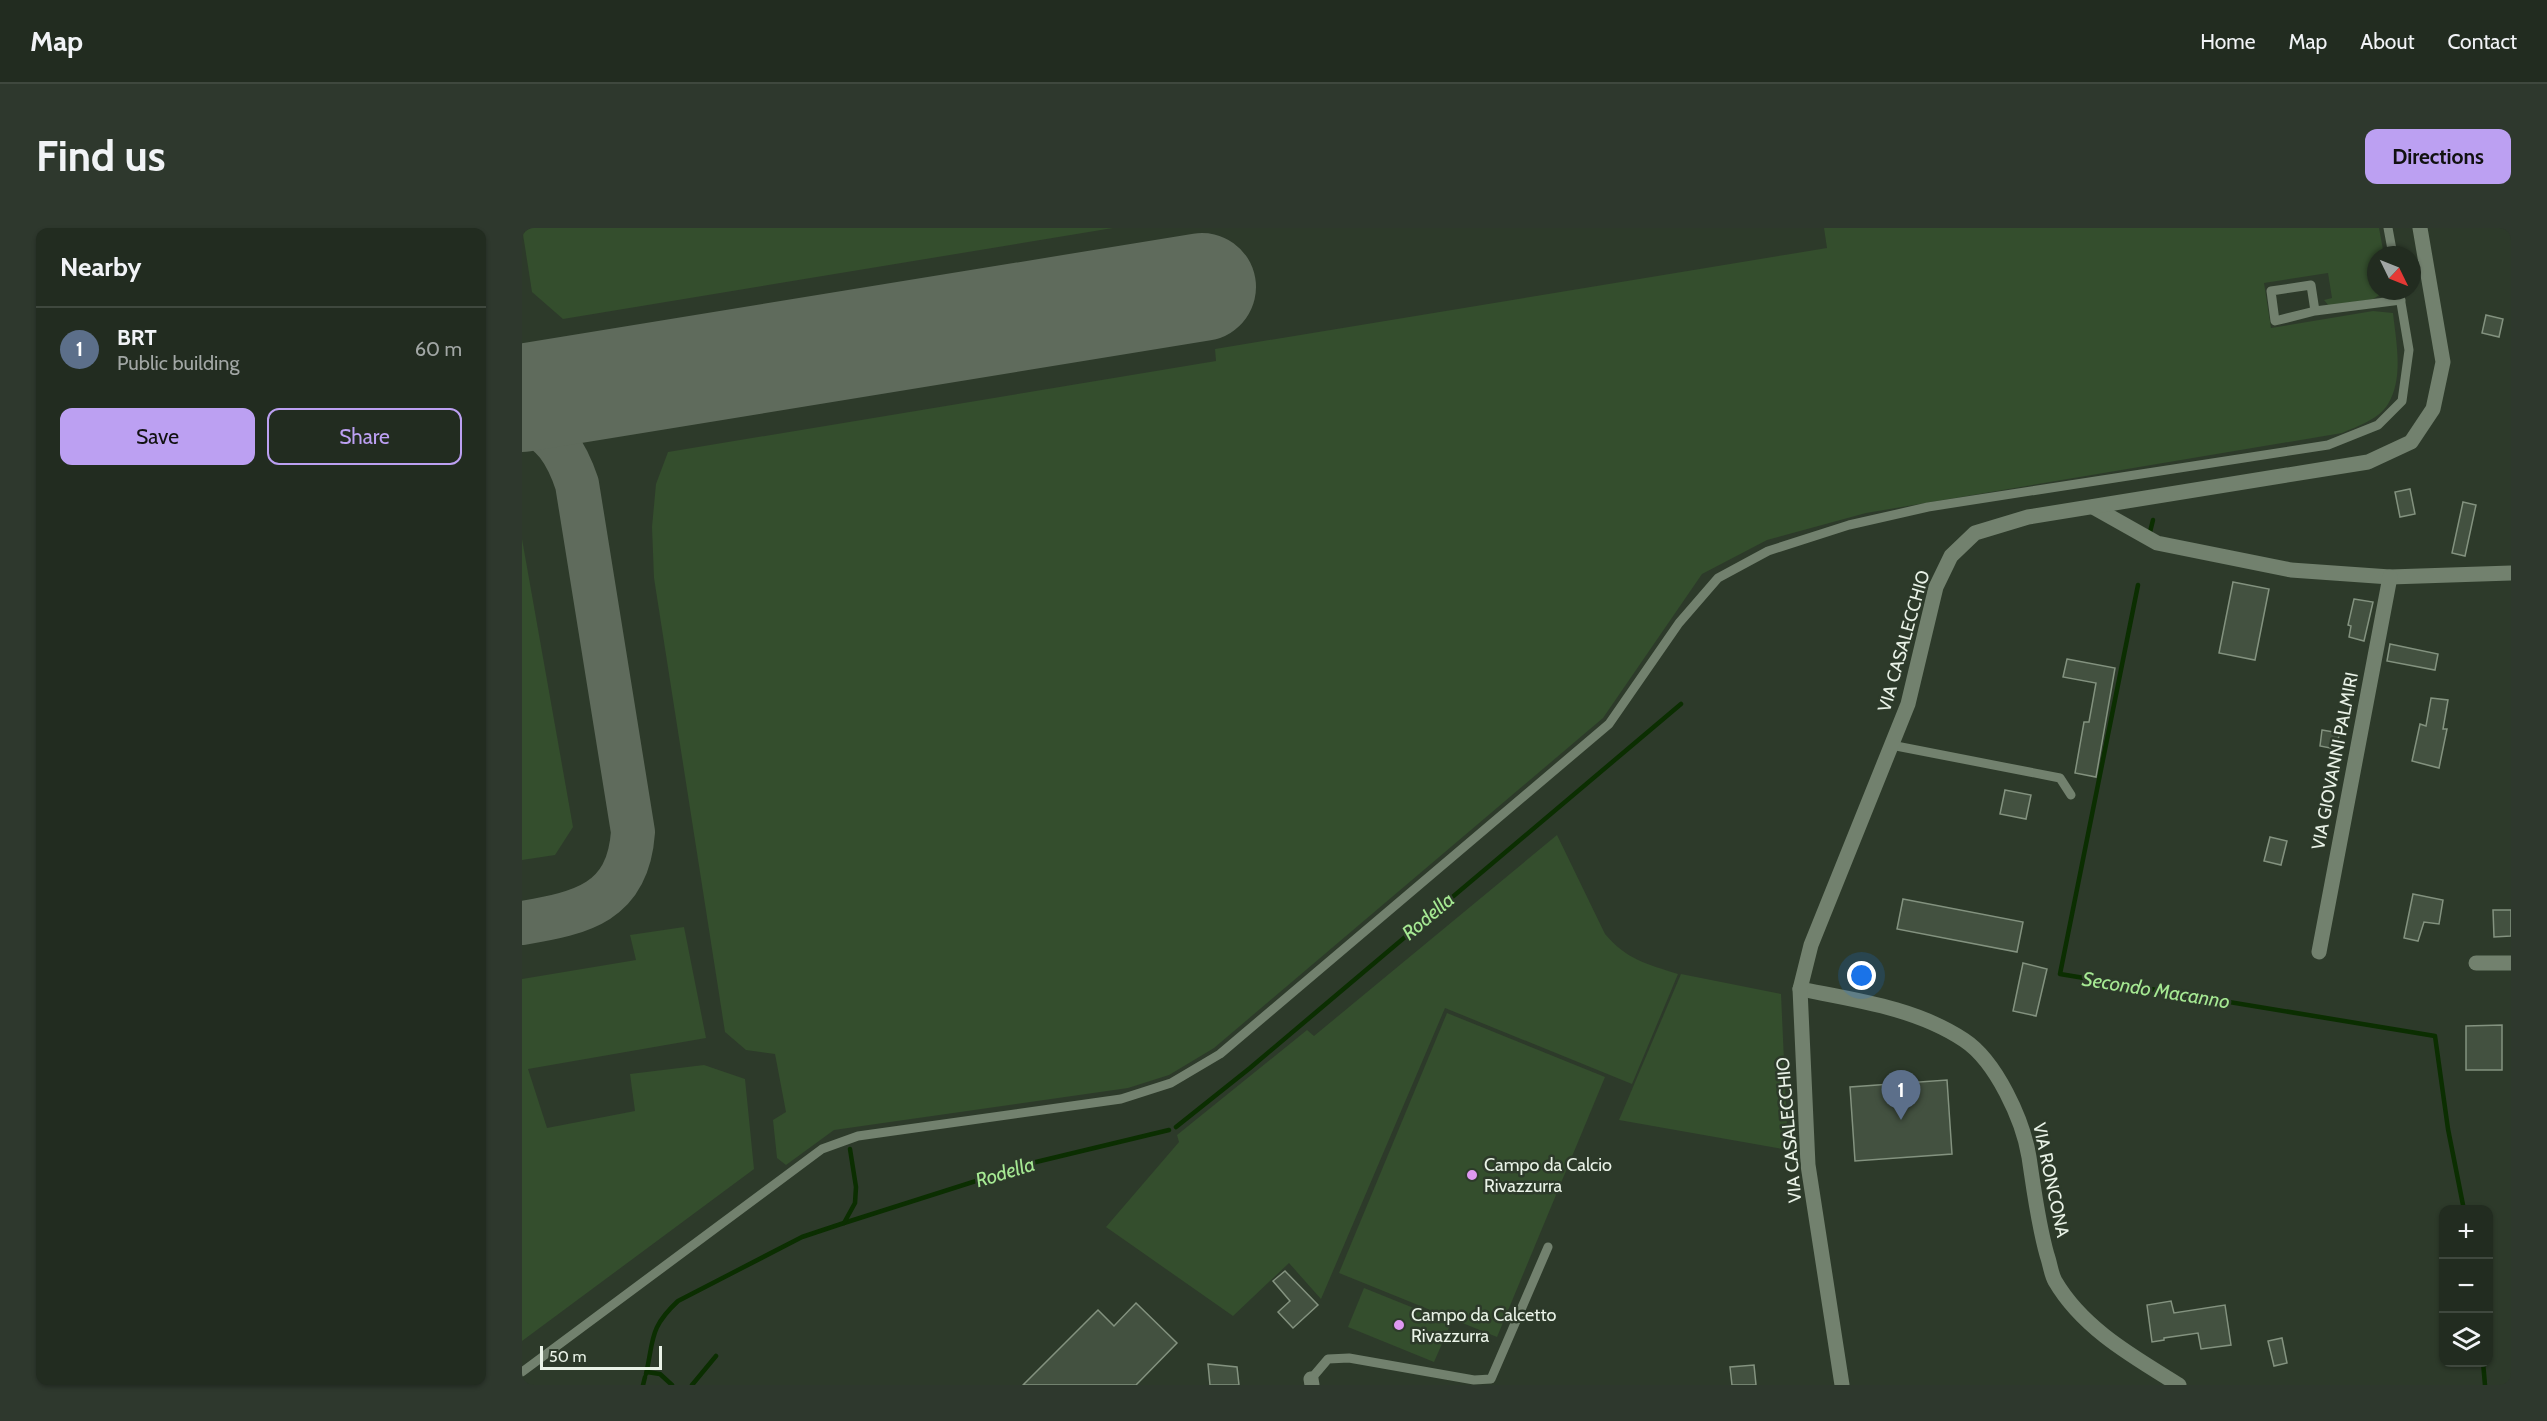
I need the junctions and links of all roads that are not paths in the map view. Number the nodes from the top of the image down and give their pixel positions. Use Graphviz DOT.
graph roads {
  1 [pos="2388,228"];
  2 [pos="2420,228"];
  3 [pos="2391,246"];
  4 [pos="2379,300"];
  5 [pos="2401,300"];
  6 [pos="2315,312"];
  7 [pos="2093,507"];
  8 [pos="2511,573"];
  9 [pos="2390,577"];
  10 [pos="1891,745"];
  11 [pos="2071,795"];
  12 [pos="2319,952"];
  13 [pos="2476,963"];
  14 [pos="2511,963"];
  15 [pos="1800,988"];
  16 [pos="1548,1248"];
  17 [pos="522,1371"];
  18 [pos="1311,1382"];
  19 [pos="1842,1385"];
  20 [pos="2180,1385"];
  1 -- 3 [label="lane"];
  2 -- 7 [label="street, VIA CASALECCHIO"];
  4 -- 6 [label="lane"];
  5 -- 17 [label="lane"];
  6 -- 6 [label="lane"];
  7 -- 9 [label="street"];
  7 -- 10 [label="street, VIA CASALECCHIO"];
  8 -- 9 [label="street"];
  9 -- 12 [label="street, VIA GIOVANNI PALMIRI"];
  10 -- 11 [label="lane"];
  10 -- 15 [label="street, VIA CASALECCHIO"];
  13 -- 14 [label="street"];
  15 -- 19 [label="street, VIA CASALECCHIO"];
  15 -- 20 [label="street, VIA RONCONA"];
  16 -- 18 [label="lane"];
}
